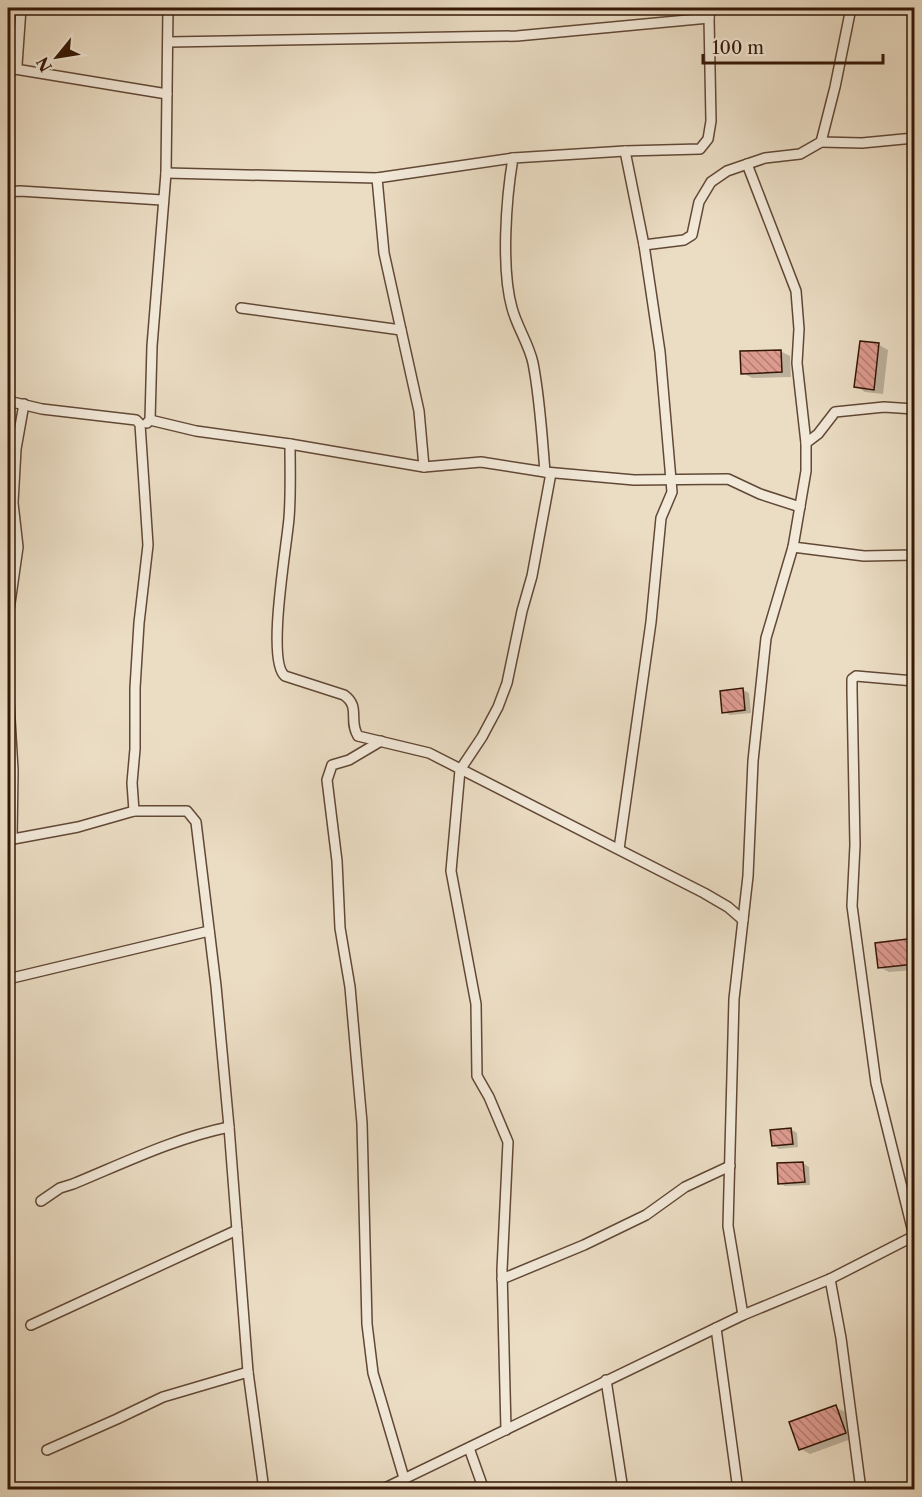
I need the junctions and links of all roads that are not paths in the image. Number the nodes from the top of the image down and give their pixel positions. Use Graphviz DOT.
graph roads {
  1 [pos="21,8"];
  2 [pos="168,8"];
  3 [pos="710,8"];
  4 [pos="851,8"];
  5 [pos="709,18"];
  6 [pos="168,42"];
  7 [pos="11,70"];
  8 [pos="167,94"];
  9 [pos="915,138"];
  10 [pos="821,142"];
  11 [pos="625,151"];
  12 [pos="513,158"];
  13 [pos="747,164"];
  14 [pos="166,173"];
  15 [pos="377,178"];
  16 [pos="8,192"];
  17 [pos="162,200"];
  18 [pos="644,245"];
  19 [pos="241,308"];
  20 [pos="400,330"];
  21 [pos="8,401"];
  22 [pos="24,405"];
  23 [pos="915,409"];
  24 [pos="150,420"];
  25 [pos="140,427"];
  26 [pos="806,443"];
  27 [pos="290,444"];
  28 [pos="424,467"];
  29 [pos="548,473"];
  30 [pos="672,479"];
  31 [pos="800,507"];
  32 [pos="793,547"];
  33 [pos="915,555"];
  34 [pos="8,674"];
  35 [pos="915,681"];
  36 [pos="8,685"];
  37 [pos="381,741"];
  38 [pos="460,770"];
  39 [pos="134,811"];
  40 [pos="10,839"];
  41 [pos="619,849"];
  42 [pos="743,920"];
  43 [pos="209,931"];
  44 [pos="8,979"];
  45 [pos="229,1127"];
  46 [pos="730,1166"];
  47 [pos="40,1201"];
  48 [pos="237,1230"];
  49 [pos="914,1236"];
  50 [pos="502,1279"];
  51 [pos="830,1279"];
  52 [pos="743,1315"];
  53 [pos="31,1325"];
  54 [pos="716,1328"];
  55 [pos="248,1372"];
  56 [pos="606,1380"];
  57 [pos="506,1430"];
  58 [pos="469,1448"];
  59 [pos="47,1450"];
  60 [pos="404,1478"];
  61 [pos="264,1490"];
  62 [pos="381,1490"];
  63 [pos="484,1490"];
  64 [pos="623,1490"];
  65 [pos="738,1490"];
  66 [pos="861,1490"];
  1 -- 7 [label="street"];
  2 -- 6 [label="street"];
  3 -- 5 [label="street"];
  4 -- 10 [label="street"];
  5 -- 6 [label="street"];
  5 -- 11 [label="street"];
  6 -- 8 [label="street"];
  7 -- 8 [label="street"];
  8 -- 14 [label="street"];
  9 -- 10 [label="street"];
  10 -- 13 [label="street"];
  11 -- 12 [label="street"];
  11 -- 18 [label="street"];
  12 -- 15 [label="street"];
  12 -- 29 [label="street"];
  13 -- 18 [label="street"];
  13 -- 26 [label="street"];
  14 -- 15 [label="street"];
  14 -- 17 [label="street"];
  15 -- 20 [label="street"];
  16 -- 17 [label="street"];
  17 -- 24 [label="street"];
  18 -- 30 [label="street"];
  19 -- 20 [label="street"];
  20 -- 28 [label="street"];
  21 -- 22 [label="street"];
  22 -- 25 [label="street"];
  22 -- 34 [label="street"];
  23 -- 26 [label="street"];
  24 -- 25 [label="street"];
  24 -- 27 [label="street"];
  25 -- 39 [label="street"];
  26 -- 31 [label="street"];
  27 -- 28 [label="street"];
  27 -- 37 [label="street"];
  28 -- 29 [label="street"];
  29 -- 30 [label="street"];
  29 -- 38 [label="street"];
  30 -- 31 [label="street"];
  30 -- 41 [label="street"];
  31 -- 32 [label="street"];
  32 -- 33 [label="street"];
  32 -- 42 [label="street"];
  35 -- 49 [label="street"];
  36 -- 40 [label="street"];
  37 -- 38 [label="street"];
  37 -- 60 [label="street"];
  38 -- 41 [label="street"];
  38 -- 50 [label="street"];
  39 -- 40 [label="street"];
  39 -- 43 [label="street"];
  41 -- 42 [label="street"];
  42 -- 46 [label="street"];
  43 -- 44 [label="street"];
  43 -- 45 [label="street"];
  45 -- 47 [label="street"];
  45 -- 48 [label="street"];
  46 -- 50 [label="street"];
  46 -- 52 [label="street"];
  48 -- 53 [label="street"];
  48 -- 55 [label="street"];
  49 -- 51 [label="street"];
  50 -- 57 [label="street"];
  51 -- 52 [label="street"];
  51 -- 66 [label="street"];
  52 -- 54 [label="street"];
  54 -- 56 [label="street"];
  54 -- 65 [label="street"];
  55 -- 59 [label="street"];
  55 -- 61 [label="street"];
  56 -- 57 [label="street"];
  56 -- 64 [label="street"];
  57 -- 58 [label="street"];
  58 -- 60 [label="street"];
  58 -- 63 [label="street"];
  60 -- 62 [label="street"];
}
